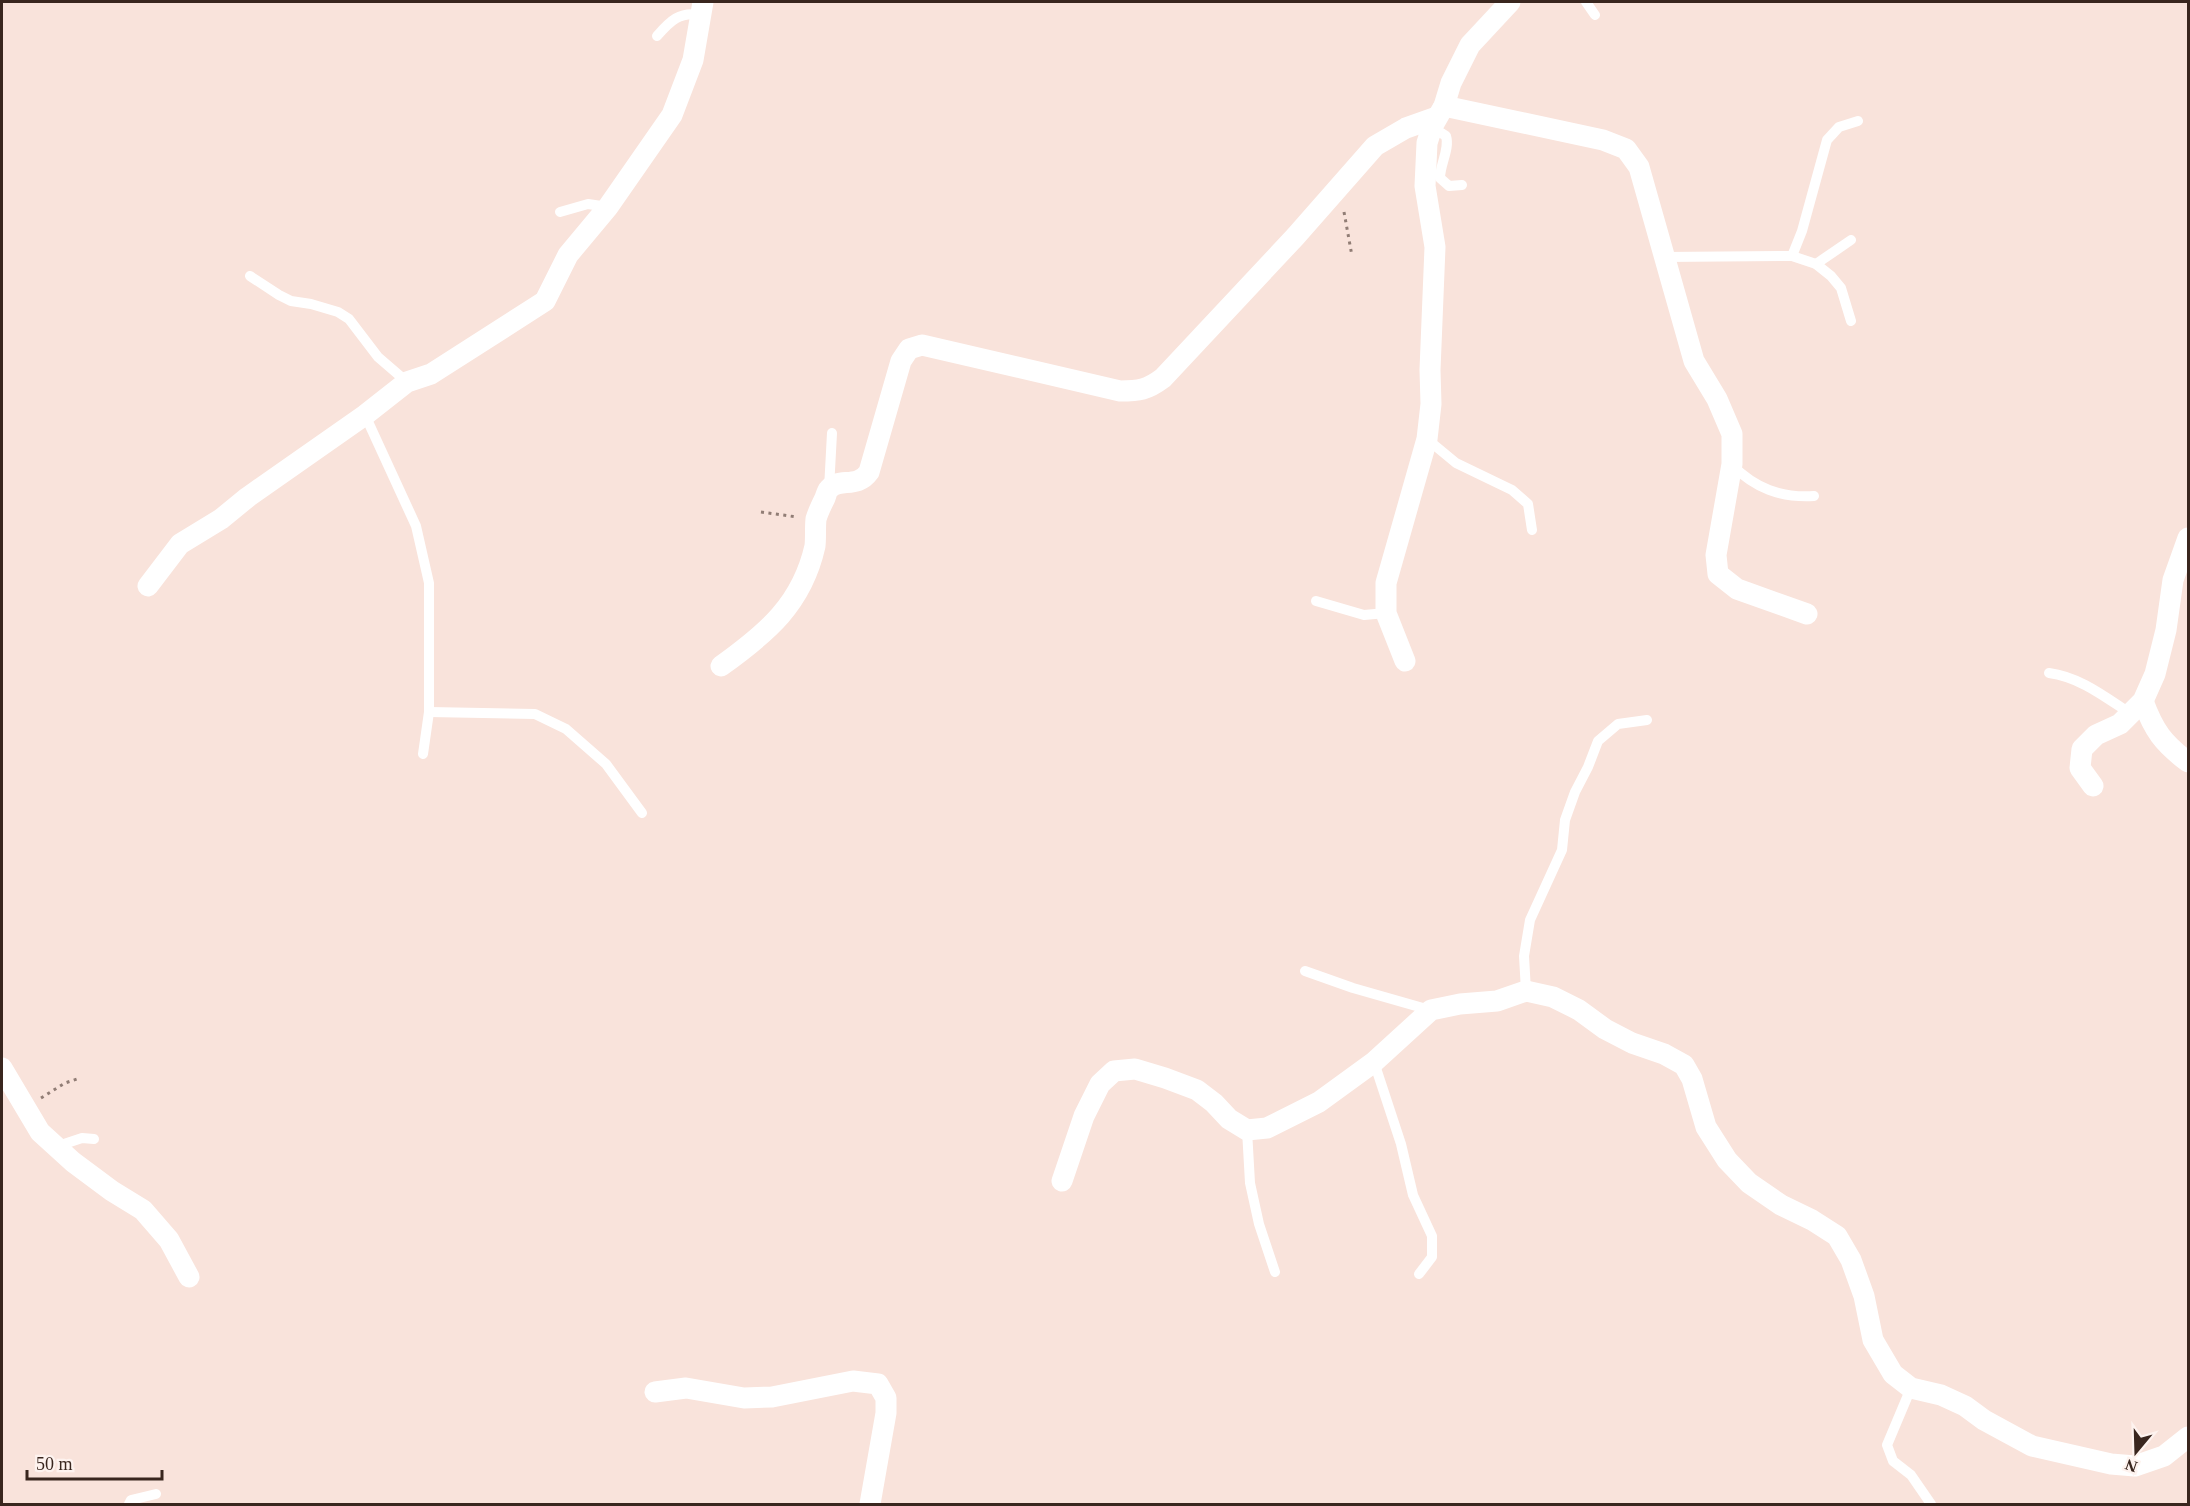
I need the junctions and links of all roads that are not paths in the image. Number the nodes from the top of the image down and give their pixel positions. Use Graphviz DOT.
graph roads {
  1 [pos="1510,2"];
  2 [pos="1586,2"];
  3 [pos="702,8"];
  4 [pos="1595,15"];
  5 [pos="657,36"];
  6 [pos="1438,117"];
  7 [pos="1858,121"];
  8 [pos="1462,185"];
  9 [pos="608,207"];
  10 [pos="561,212"];
  11 [pos="1851,240"];
  12 [pos="1792,256"];
  13 [pos="1664,257"];
  14 [pos="1816,264"];
  15 [pos="250,276"];
  16 [pos="1851,321"];
  17 [pos="407,382"];
  18 [pos="365,415"];
  19 [pos="832,433"];
  20 [pos="1427,438"];
  21 [pos="1732,464"];
  22 [pos="829,489"];
  23 [pos="1814,496"];
  24 [pos="1532,530"];
  25 [pos="2188,538"];
  26 [pos="148,586"];
  27 [pos="1316,601"];
  28 [pos="1386,613"];
  29 [pos="1807,614"];
  30 [pos="1405,661"];
  31 [pos="721,666"];
  32 [pos="2049,673"];
  33 [pos="2137,707"];
  34 [pos="429,712"];
  35 [pos="1647,720"];
  36 [pos="423,754"];
  37 [pos="2188,762"];
  38 [pos="2093,786"];
  39 [pos="642,813"];
  40 [pos="1305,971"];
  41 [pos="1526,991"];
  42 [pos="1431,1010"];
  43 [pos="1374,1062"];
  44 [pos="2,1068"];
  45 [pos="1247,1130"];
  46 [pos="94,1139"];
  47 [pos="55,1147"];
  48 [pos="1062,1181"];
  49 [pos="1275,1272"];
  50 [pos="1419,1274"];
  51 [pos="189,1277"];
  52 [pos="1911,1388"];
  53 [pos="655,1392"];
  54 [pos="2188,1437"];
  55 [pos="156,1494"];
  56 [pos="129,1504"];
  57 [pos="870,1504"];
  58 [pos="1930,1504"];
  1 -- 6 [label="street"];
  2 -- 4 [label="lane"];
  3 -- 5 [label="lane"];
  3 -- 9 [label="street"];
  6 -- 8 [label="lane"];
  6 -- 13 [label="street"];
  6 -- 20 [label="street"];
  6 -- 22 [label="street"];
  7 -- 12 [label="lane"];
  9 -- 10 [label="lane"];
  9 -- 17 [label="street"];
  11 -- 14 [label="lane"];
  12 -- 13 [label="lane"];
  12 -- 14 [label="lane"];
  13 -- 21 [label="street"];
  14 -- 16 [label="lane"];
  15 -- 17 [label="lane"];
  17 -- 18 [label="street"];
  18 -- 26 [label="street"];
  18 -- 34 [label="lane"];
  19 -- 22 [label="lane"];
  20 -- 24 [label="lane"];
  20 -- 28 [label="street"];
  21 -- 23 [label="lane"];
  21 -- 29 [label="street"];
  22 -- 31 [label="street"];
  25 -- 33 [label="street"];
  27 -- 28 [label="lane"];
  28 -- 30 [label="street"];
  32 -- 33 [label="lane"];
  33 -- 37 [label="street"];
  33 -- 38 [label="street"];
  34 -- 36 [label="lane"];
  34 -- 39 [label="lane"];
  35 -- 41 [label="lane"];
  40 -- 42 [label="lane"];
  41 -- 42 [label="street"];
  41 -- 52 [label="street"];
  42 -- 43 [label="street"];
  43 -- 45 [label="street"];
  43 -- 50 [label="lane"];
  44 -- 47 [label="street"];
  45 -- 48 [label="street"];
  45 -- 49 [label="lane"];
  46 -- 47 [label="lane"];
  47 -- 51 [label="street"];
  52 -- 54 [label="street"];
  52 -- 58 [label="lane"];
  53 -- 57 [label="street"];
  55 -- 56 [label="lane"];
}
